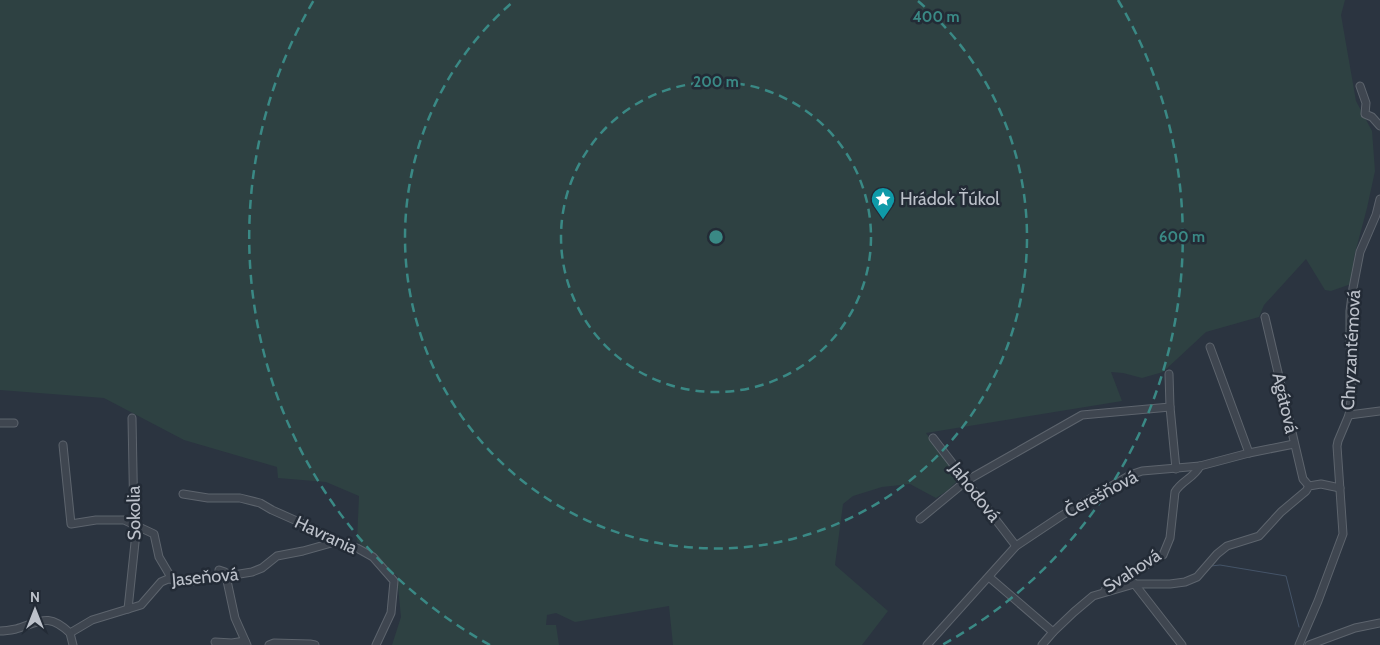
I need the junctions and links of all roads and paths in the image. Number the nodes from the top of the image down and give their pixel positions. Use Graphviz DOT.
graph roads {
  1 [pos="1360,86"];
  2 [pos="1380,126"];
  3 [pos="1380,199"];
  4 [pos="1265,317"];
  5 [pos="1210,346"];
  6 [pos="1169,374"];
  7 [pos="1170,407"];
  8 [pos="1380,410"];
  9 [pos="1349,415"];
  10 [pos="132,418"];
  11 [pos="0,422"];
  12 [pos="14,423"];
  13 [pos="933,438"];
  14 [pos="1294,444"];
  15 [pos="63,445"];
  16 [pos="1249,453"];
  17 [pos="1200,466"];
  18 [pos="1176,469"];
  19 [pos="966,481"];
  20 [pos="1310,486"];
  21 [pos="1340,488"];
  22 [pos="183,494"];
  23 [pos="920,520"];
  24 [pos="134,525"];
  25 [pos="335,542"];
  26 [pos="1016,546"];
  27 [pos="219,570"];
  28 [pos="226,576"];
  29 [pos="1128,576"];
  30 [pos="989,577"];
  31 [pos="172,578"];
  32 [pos="1134,584"];
  33 [pos="1093,596"];
  34 [pos="128,609"];
  35 [pos="1380,623"];
  36 [pos="1305,630"];
  37 [pos="0,631"];
  38 [pos="1053,632"];
  39 [pos="70,633"];
  40 [pos="215,642"];
  41 [pos="246,643"];
  42 [pos="1314,644"];
  43 [pos="73,645"];
  44 [pos="269,645"];
  45 [pos="315,645"];
  46 [pos="376,645"];
  47 [pos="927,645"];
  48 [pos="1042,645"];
  49 [pos="1182,645"];
  50 [pos="1299,645"];
  1 -- 2 [label="street"];
  3 -- 9 [label="street, Chryzantémová"];
  4 -- 14 [label="street, Agátová"];
  5 -- 16 [label="street"];
  6 -- 7 [label="street"];
  7 -- 18 [label="street"];
  7 -- 19 [label="street"];
  8 -- 9 [label="street"];
  9 -- 21 [label="street, Chryzantémová"];
  10 -- 24 [label="street, Sokolia"];
  11 -- 12 [label="street"];
  13 -- 19 [label="street, Jahodová"];
  14 -- 16 [label="street, Čerešňová"];
  14 -- 20 [label="street, Agátová"];
  15 -- 24 [label="street"];
  16 -- 17 [label="street, Čerešňová"];
  17 -- 18 [label="street, Čerešňová"];
  17 -- 29 [label="street, Svahová"];
  18 -- 26 [label="street, Čerešňová"];
  19 -- 23 [label="street"];
  19 -- 26 [label="street, Jahodová"];
  20 -- 21 [label="street"];
  20 -- 32 [label="street"];
  21 -- 36 [label="street, Chryzantémová"];
  22 -- 25 [label="street, Havrania"];
  24 -- 31 [label="street"];
  24 -- 34 [label="street, Sokolia"];
  25 -- 28 [label="street, Jaseňová"];
  25 -- 46 [label="street, Havrania"];
  26 -- 30 [label="street, Čerešňová"];
  27 -- 28 [label="street"];
  28 -- 31 [label="street, Jaseňová"];
  28 -- 41 [label="street"];
  29 -- 32 [label="street"];
  29 -- 33 [label="street, Svahová"];
  30 -- 38 [label="street"];
  30 -- 47 [label="street, Čerešňová"];
  31 -- 34 [label="street, Jaseňová"];
  32 -- 33 [label="street"];
  32 -- 49 [label="street"];
  33 -- 38 [label="street"];
  34 -- 39 [label="street, Jaseňová"];
  35 -- 42 [label="street"];
  36 -- 42 [label="street"];
  36 -- 50 [label="street, Chryzantémová"];
  37 -- 39 [label="street"];
  38 -- 48 [label="street"];
  39 -- 43 [label="street"];
  40 -- 41 [label="street"];
  44 -- 45 [label="street"];
}
